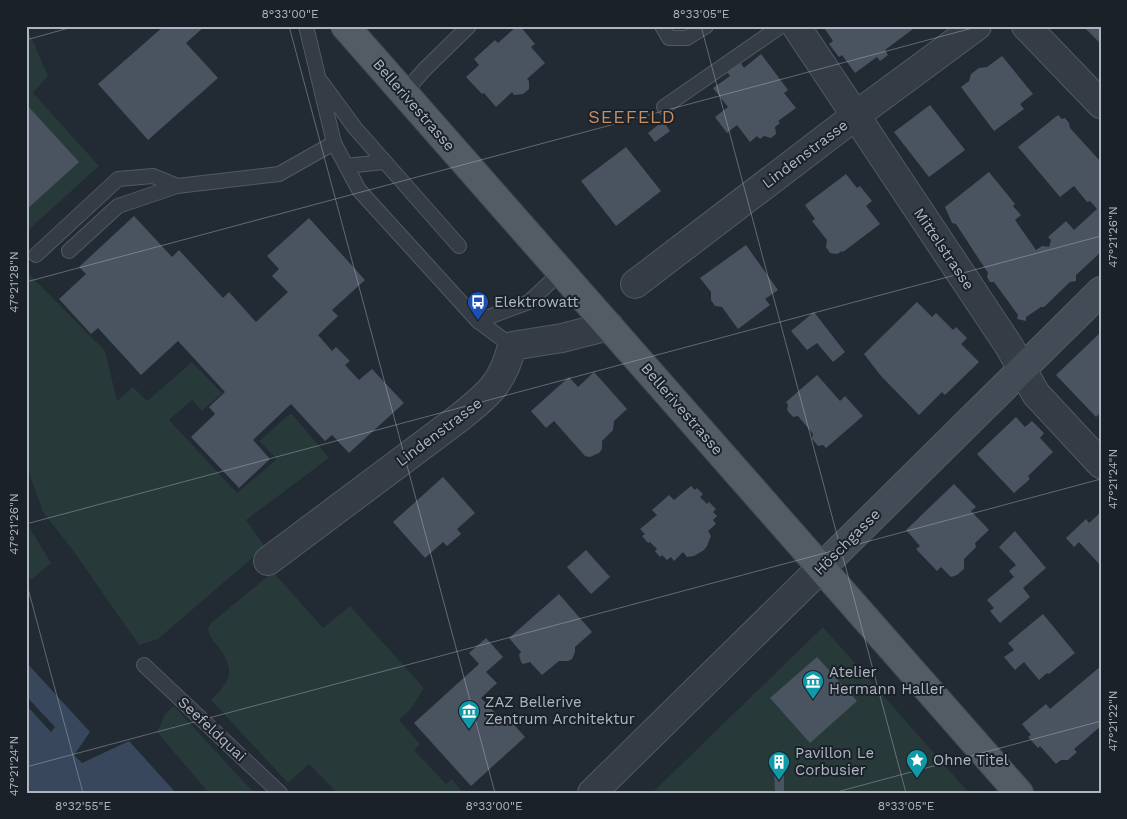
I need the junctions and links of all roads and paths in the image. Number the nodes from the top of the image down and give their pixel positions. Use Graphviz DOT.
graph roads {
  1 [pos="306,26"];
  2 [pos="345,26"];
  3 [pos="469,26"];
  4 [pos="662,26"];
  5 [pos="706,26"];
  6 [pos="782,26"];
  7 [pos="796,26"];
  8 [pos="976,26"];
  9 [pos="1026,26"];
  10 [pos="318,78"];
  11 [pos="404,93"];
  12 [pos="1101,104"];
  13 [pos="664,107"];
  14 [pos="855,116"];
  15 [pos="334,142"];
  16 [pos="384,162"];
  17 [pos="346,166"];
  18 [pos="177,186"];
  19 [pos="460,246"];
  20 [pos="69,251"];
  21 [pos="36,255"];
  22 [pos="560,272"];
  23 [pos="635,284"];
  24 [pos="1101,291"];
  25 [pos="478,321"];
  26 [pos="609,326"];
  27 [pos="512,346"];
  28 [pos="1022,369"];
  29 [pos="1101,464"];
  30 [pos="268,561"];
  31 [pos="821,568"];
  32 [pos="144,665"];
  33 [pos="280,793"];
  34 [pos="592,793"];
  35 [pos="1019,793"];
  1 -- 10 [label="lane"];
  2 -- 11 [label="main road, Bellerivestrasse"];
  3 -- 11 [label="lane"];
  4 -- 5 [label="lane"];
  6 -- 13 [label="lane"];
  7 -- 14 [label="street, Mittelstrasse"];
  8 -- 14 [label="street, Lindenstrasse"];
  9 -- 12 [label="street"];
  10 -- 15 [label="lane"];
  10 -- 16 [label="lane"];
  11 -- 22 [label="main road, Bellerivestrasse"];
  14 -- 23 [label="street, Lindenstrasse"];
  14 -- 28 [label="street, Mittelstrasse"];
  15 -- 17 [label="lane"];
  15 -- 18 [label="lane"];
  16 -- 17 [label="lane"];
  16 -- 19 [label="lane"];
  17 -- 25 [label="lane"];
  18 -- 20 [label="lane"];
  18 -- 21 [label="lane"];
  22 -- 25 [label="lane"];
  22 -- 26 [label="main road, Bellerivestrasse"];
  24 -- 28 [label="main road, Höschgasse"];
  25 -- 27 [label="lane"];
  26 -- 27 [label="street"];
  26 -- 31 [label="main road, Bellerivestrasse"];
  27 -- 30 [label="street, Lindenstrasse"];
  28 -- 29 [label="street, Mittelstrasse"];
  28 -- 31 [label="main road, Höschgasse"];
  31 -- 34 [label="street, Höschgasse"];
  31 -- 35 [label="main road, Bellerivestrasse"];
  32 -- 33 [label="lane, Seefeldquai"];
}
